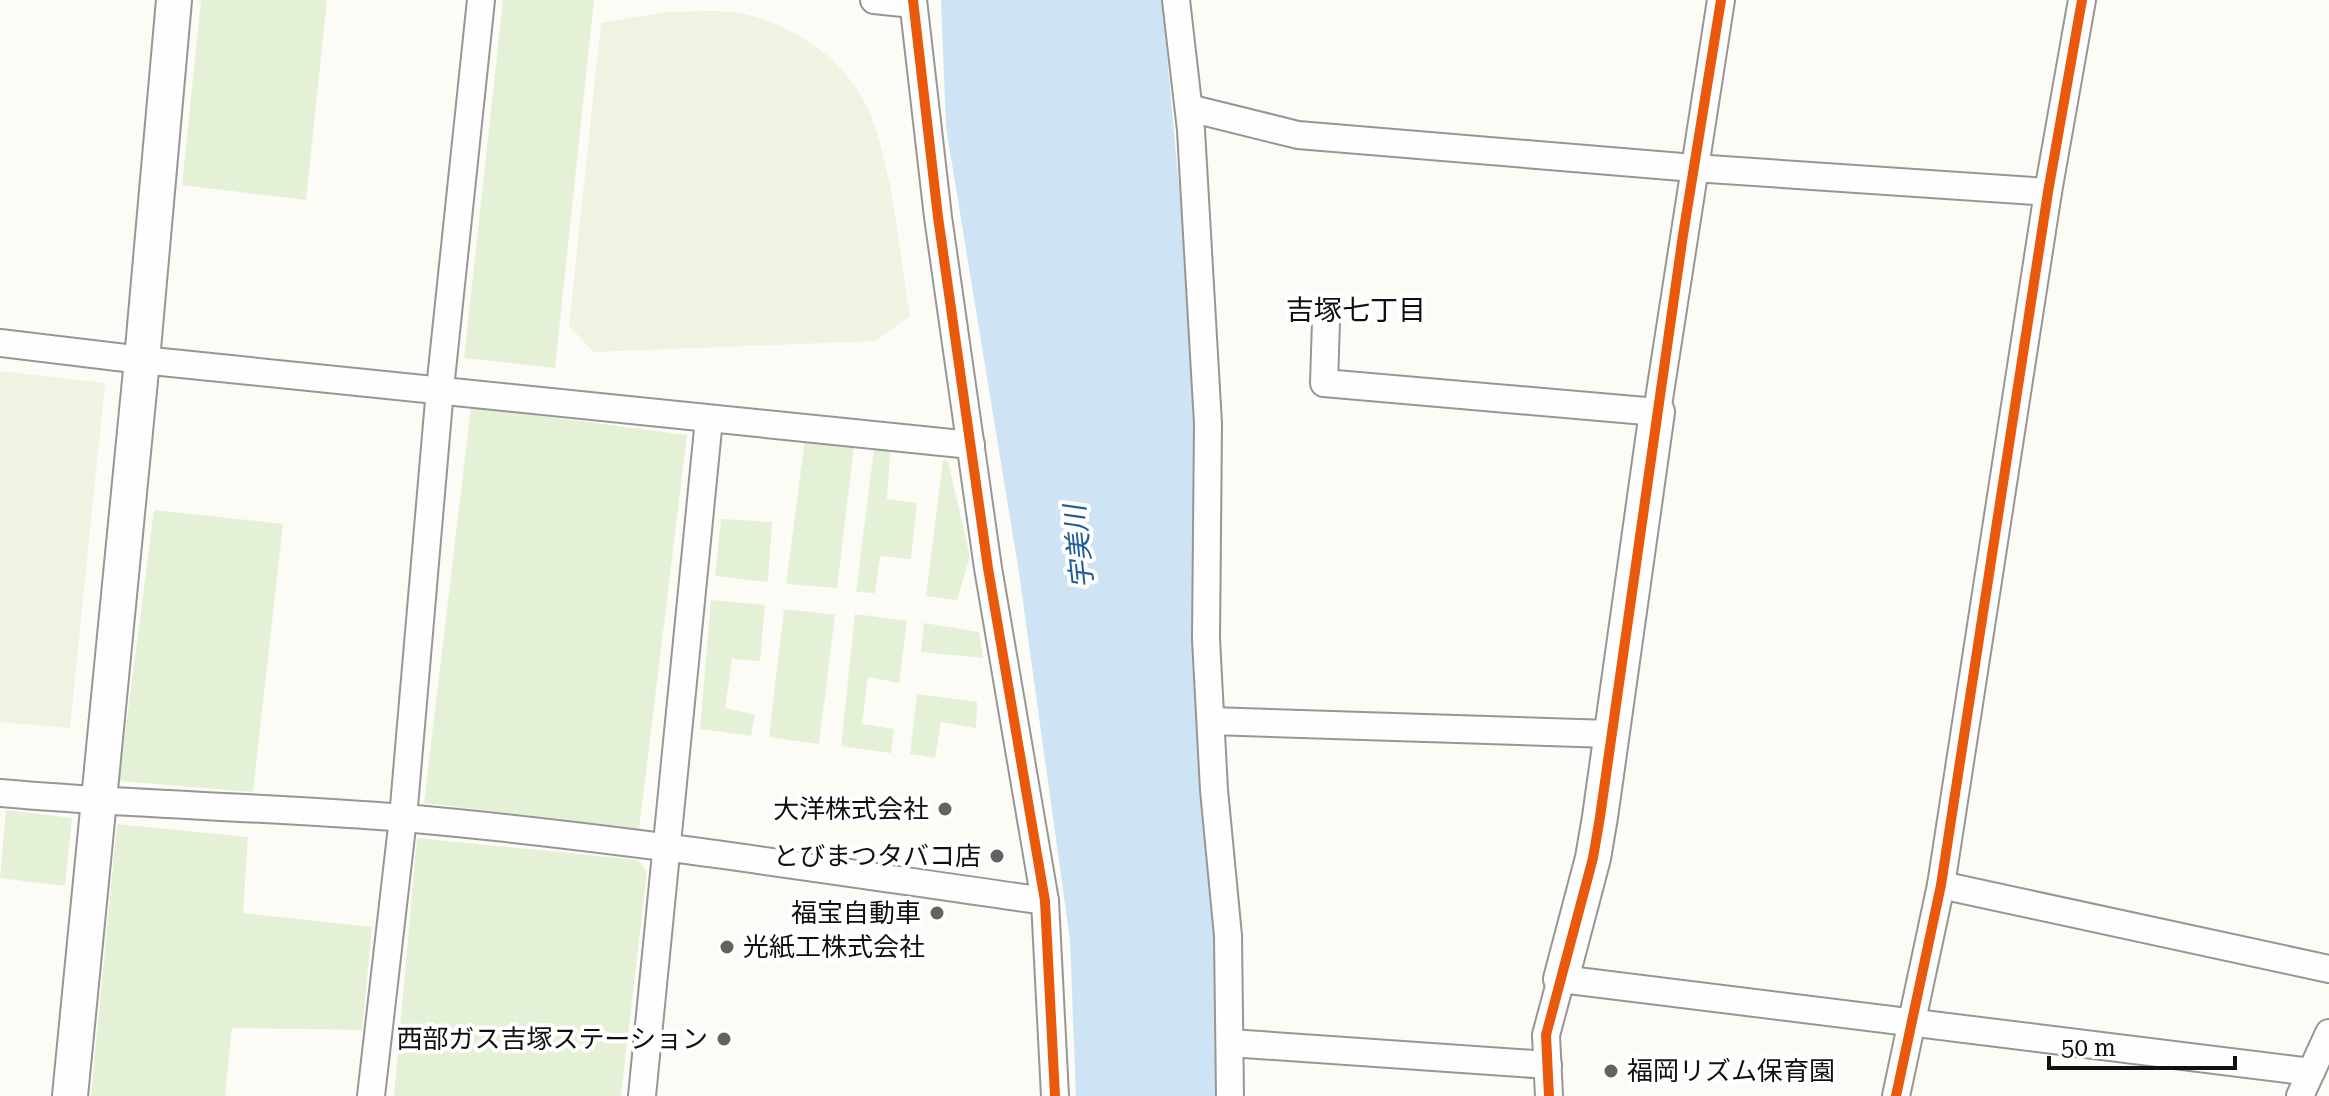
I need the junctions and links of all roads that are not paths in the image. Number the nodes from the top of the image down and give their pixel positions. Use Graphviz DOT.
graph roads {
  1 [pos="174,0"];
  2 [pos="481,0"];
  3 [pos="874,0"];
  4 [pos="1176,0"];
  5 [pos="1721,0"];
  6 [pos="2082,0"];
  7 [pos="913,2"];
  8 [pos="1189,108"];
  9 [pos="1694,168"];
  10 [pos="2048,192"];
  11 [pos="1326,321"];
  12 [pos="0,343"];
  13 [pos="142,360"];
  14 [pos="440,389"];
  15 [pos="1657,412"];
  16 [pos="709,419"];
  17 [pos="971,445"];
  18 [pos="1211,721"];
  19 [pos="1610,734"];
  20 [pos="0,793"];
  21 [pos="98,802"];
  22 [pos="403,818"];
  23 [pos="667,847"];
  24 [pos="1941,885"];
  25 [pos="1045,901"];
  26 [pos="2329,969"];
  27 [pos="1561,979"];
  28 [pos="1912,1022"];
  29 [pos="2329,1033"];
  30 [pos="1230,1043"];
  31 [pos="1548,1065"];
  32 [pos="2304,1080"];
  33 [pos="70,1096"];
  34 [pos="371,1096"];
  35 [pos="642,1096"];
  36 [pos="1055,1096"];
  37 [pos="1230,1096"];
  38 [pos="1549,1096"];
  39 [pos="1896,1096"];
  1 -- 13 [label="street"];
  2 -- 14 [label="street"];
  3 -- 7 [label="street"];
  4 -- 8 [label="street"];
  5 -- 9 [label="street"];
  6 -- 10 [label="street"];
  7 -- 17 [label="street"];
  8 -- 9 [label="street"];
  8 -- 18 [label="street"];
  9 -- 10 [label="street"];
  9 -- 15 [label="street"];
  10 -- 24 [label="street"];
  11 -- 15 [label="street"];
  12 -- 13 [label="street"];
  13 -- 14 [label="street"];
  13 -- 21 [label="street"];
  14 -- 16 [label="street"];
  14 -- 22 [label="street"];
  15 -- 19 [label="street"];
  16 -- 17 [label="street"];
  16 -- 23 [label="street"];
  17 -- 25 [label="street"];
  18 -- 19 [label="street"];
  18 -- 30 [label="street"];
  19 -- 27 [label="street"];
  20 -- 21 [label="street"];
  21 -- 22 [label="street"];
  21 -- 33 [label="street"];
  22 -- 23 [label="street"];
  22 -- 34 [label="street"];
  23 -- 25 [label="street"];
  23 -- 35 [label="street"];
  24 -- 26 [label="street"];
  24 -- 28 [label="street"];
  25 -- 36 [label="street"];
  27 -- 28 [label="street"];
  27 -- 31 [label="street"];
  28 -- 32 [label="street"];
  28 -- 39 [label="street"];
  29 -- 32 [label="street"];
  30 -- 31 [label="street"];
  30 -- 37 [label="street"];
  31 -- 38 [label="street"];
}
